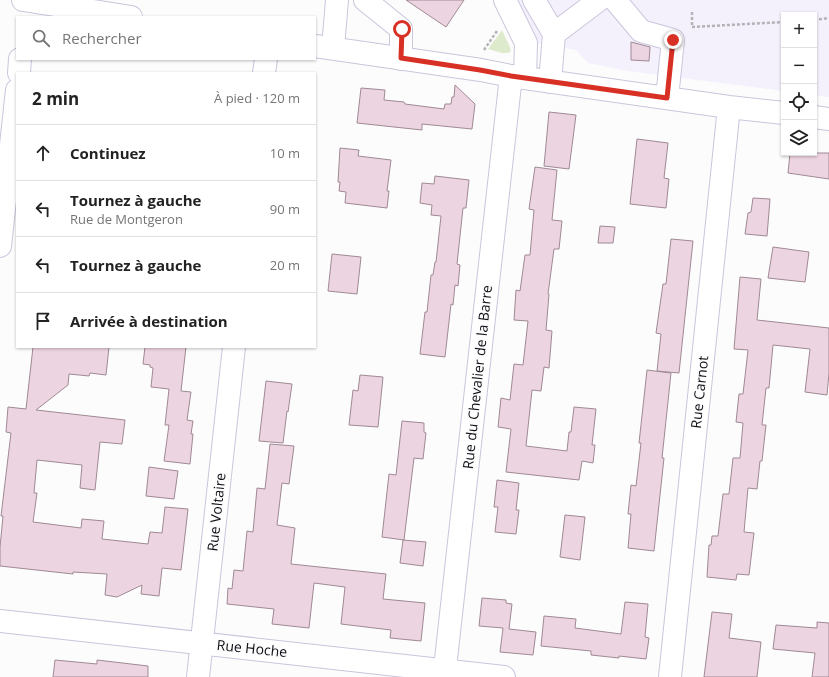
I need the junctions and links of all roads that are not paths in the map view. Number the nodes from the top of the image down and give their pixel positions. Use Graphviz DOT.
graph roads {
  1 [pos="24,0"];
  2 [pos="27,0"];
  3 [pos="337,0"];
  4 [pos="365,0"];
  5 [pos="534,0"];
  6 [pos="598,0"];
  7 [pos="615,0"];
  8 [pos="508,5"];
  9 [pos="25,16"];
  10 [pos="125,16"];
  11 [pos="554,34"];
  12 [pos="324,47"];
  13 [pos="401,58"];
  14 [pos="20,60"];
  15 [pos="266,60"];
  16 [pos="19,72"];
  17 [pos="264,72"];
  18 [pos="518,77"];
  19 [pos="550,82"];
  20 [pos="667,98"];
  21 [pos="16,99"];
  22 [pos="728,107"];
  23 [pos="781,113"];
  24 [pos="817,117"];
  25 [pos="829,119"];
  26 [pos="0,246"];
  27 [pos="234,348"];
  28 [pos="0,621"];
  29 [pos="202,643"];
  30 [pos="444,674"];
  31 [pos="198,677"];
  32 [pos="504,677"];
  33 [pos="670,677"];
  1 -- 2 [label="street"];
  2 -- 9 [label="street"];
  2 -- 10 [label="street"];
  3 -- 12 [label="street"];
  4 -- 13 [label="street"];
  5 -- 11 [label="street"];
  6 -- 11 [label="street"];
  7 -- 20 [label="street"];
  8 -- 18 [label="street, Rue du Chevalier de la Barre"];
  11 -- 19 [label="street"];
  12 -- 13 [label="street"];
  13 -- 18 [label="street"];
  14 -- 16 [label="street"];
  15 -- 17 [label="street"];
  18 -- 19 [label="street"];
  18 -- 30 [label="street, Rue du Chevalier de la Barre"];
  19 -- 20 [label="street"];
  20 -- 22 [label="street"];
  21 -- 26 [label="street"];
  22 -- 23 [label="street"];
  22 -- 33 [label="street, Rue Carnot"];
  24 -- 25 [label="street"];
  27 -- 29 [label="street, Rue Voltaire"];
  28 -- 29 [label="street, Rue Hoche"];
  29 -- 30 [label="street, Rue Hoche"];
  29 -- 31 [label="street, Rue Voltaire"];
  30 -- 32 [label="street, Rue Hoche"];
}
